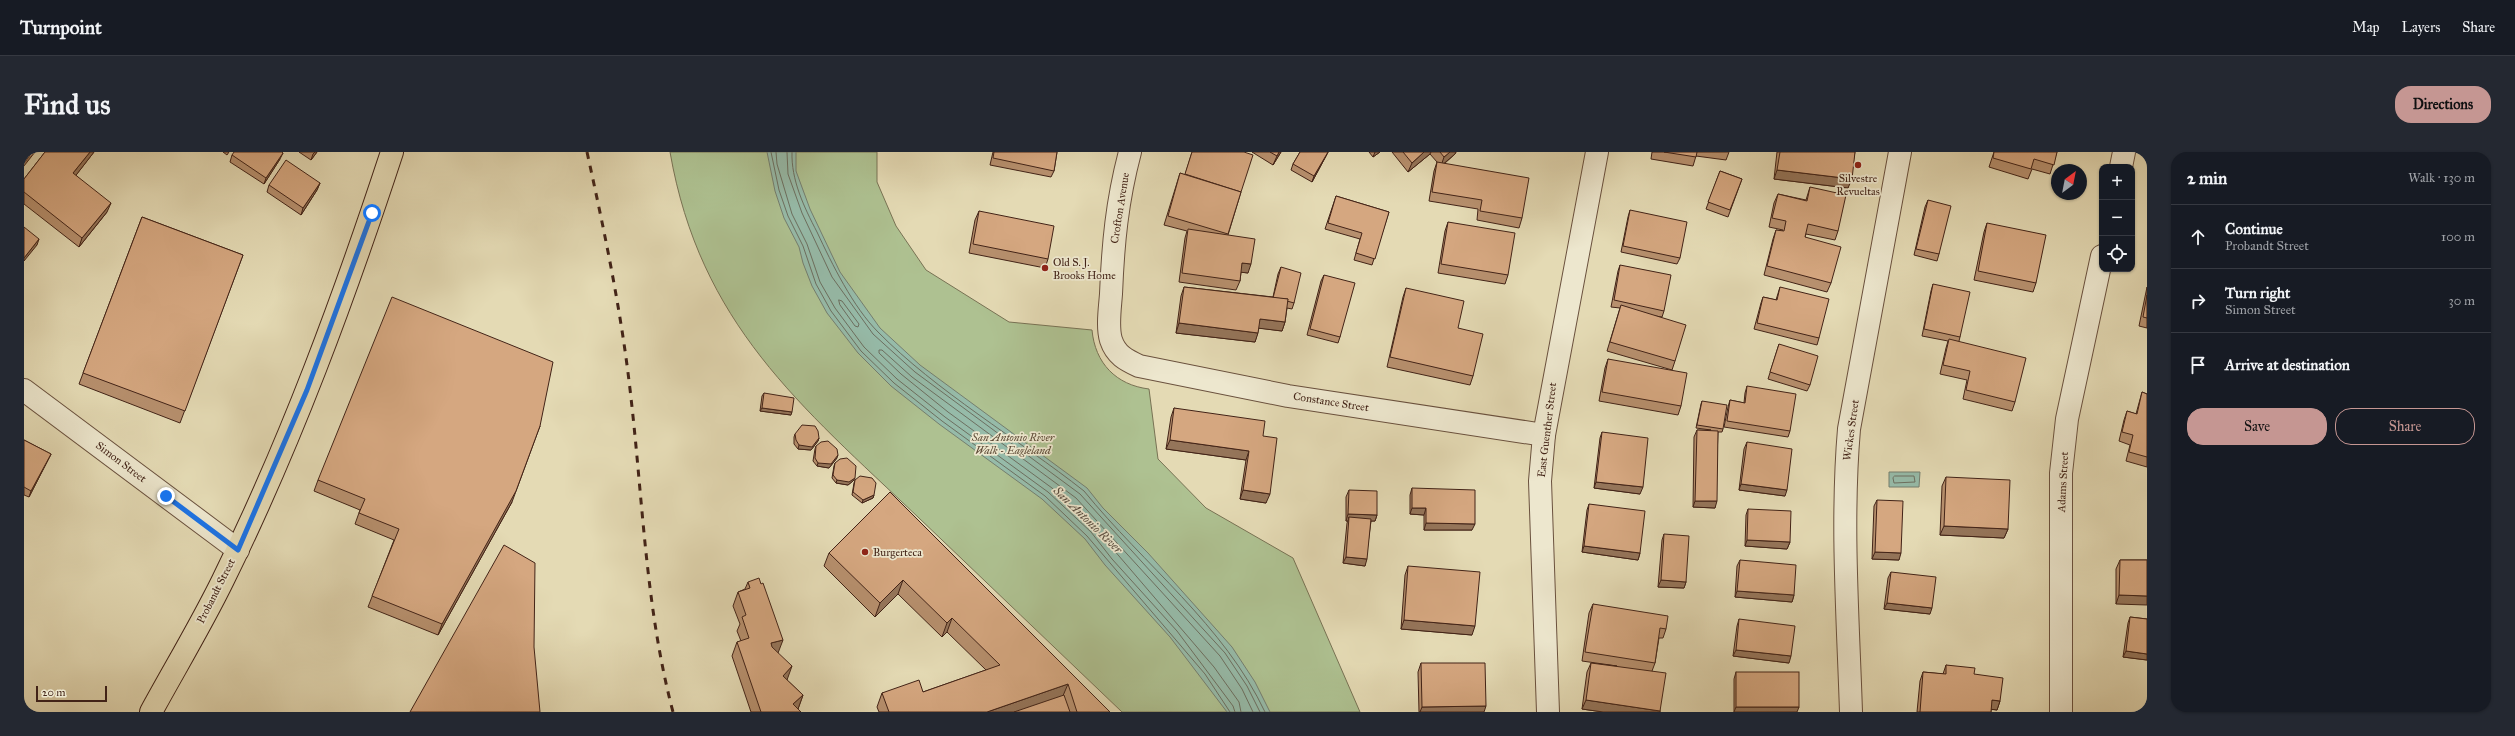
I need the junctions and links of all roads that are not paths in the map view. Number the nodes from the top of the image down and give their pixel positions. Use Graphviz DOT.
graph roads {
  1 [pos="392,152"];
  2 [pos="1130,152"];
  3 [pos="1597,152"];
  4 [pos="1900,152"];
  5 [pos="2124,152"];
  6 [pos="2122,164"];
  7 [pos="2099,270"];
  8 [pos="1121,357"];
  9 [pos="24,390"];
  10 [pos="1544,435"];
  11 [pos="238,550"];
  12 [pos="151,712"];
  13 [pos="1548,712"];
  14 [pos="1851,712"];
  15 [pos="2061,712"];
  1 -- 11 [label="main road, Probandt Street"];
  2 -- 8 [label="street, Crofton Avenue"];
  3 -- 10 [label="street, East Guenther Street"];
  4 -- 14 [label="street, Wickes Street"];
  5 -- 6 [label="street"];
  7 -- 15 [label="street, Adams Street"];
  8 -- 10 [label="street, Constance Street"];
  9 -- 11 [label="street, Simon Street"];
  10 -- 13 [label="street, East Guenther Street"];
  11 -- 12 [label="main road, Probandt Street"];
}
